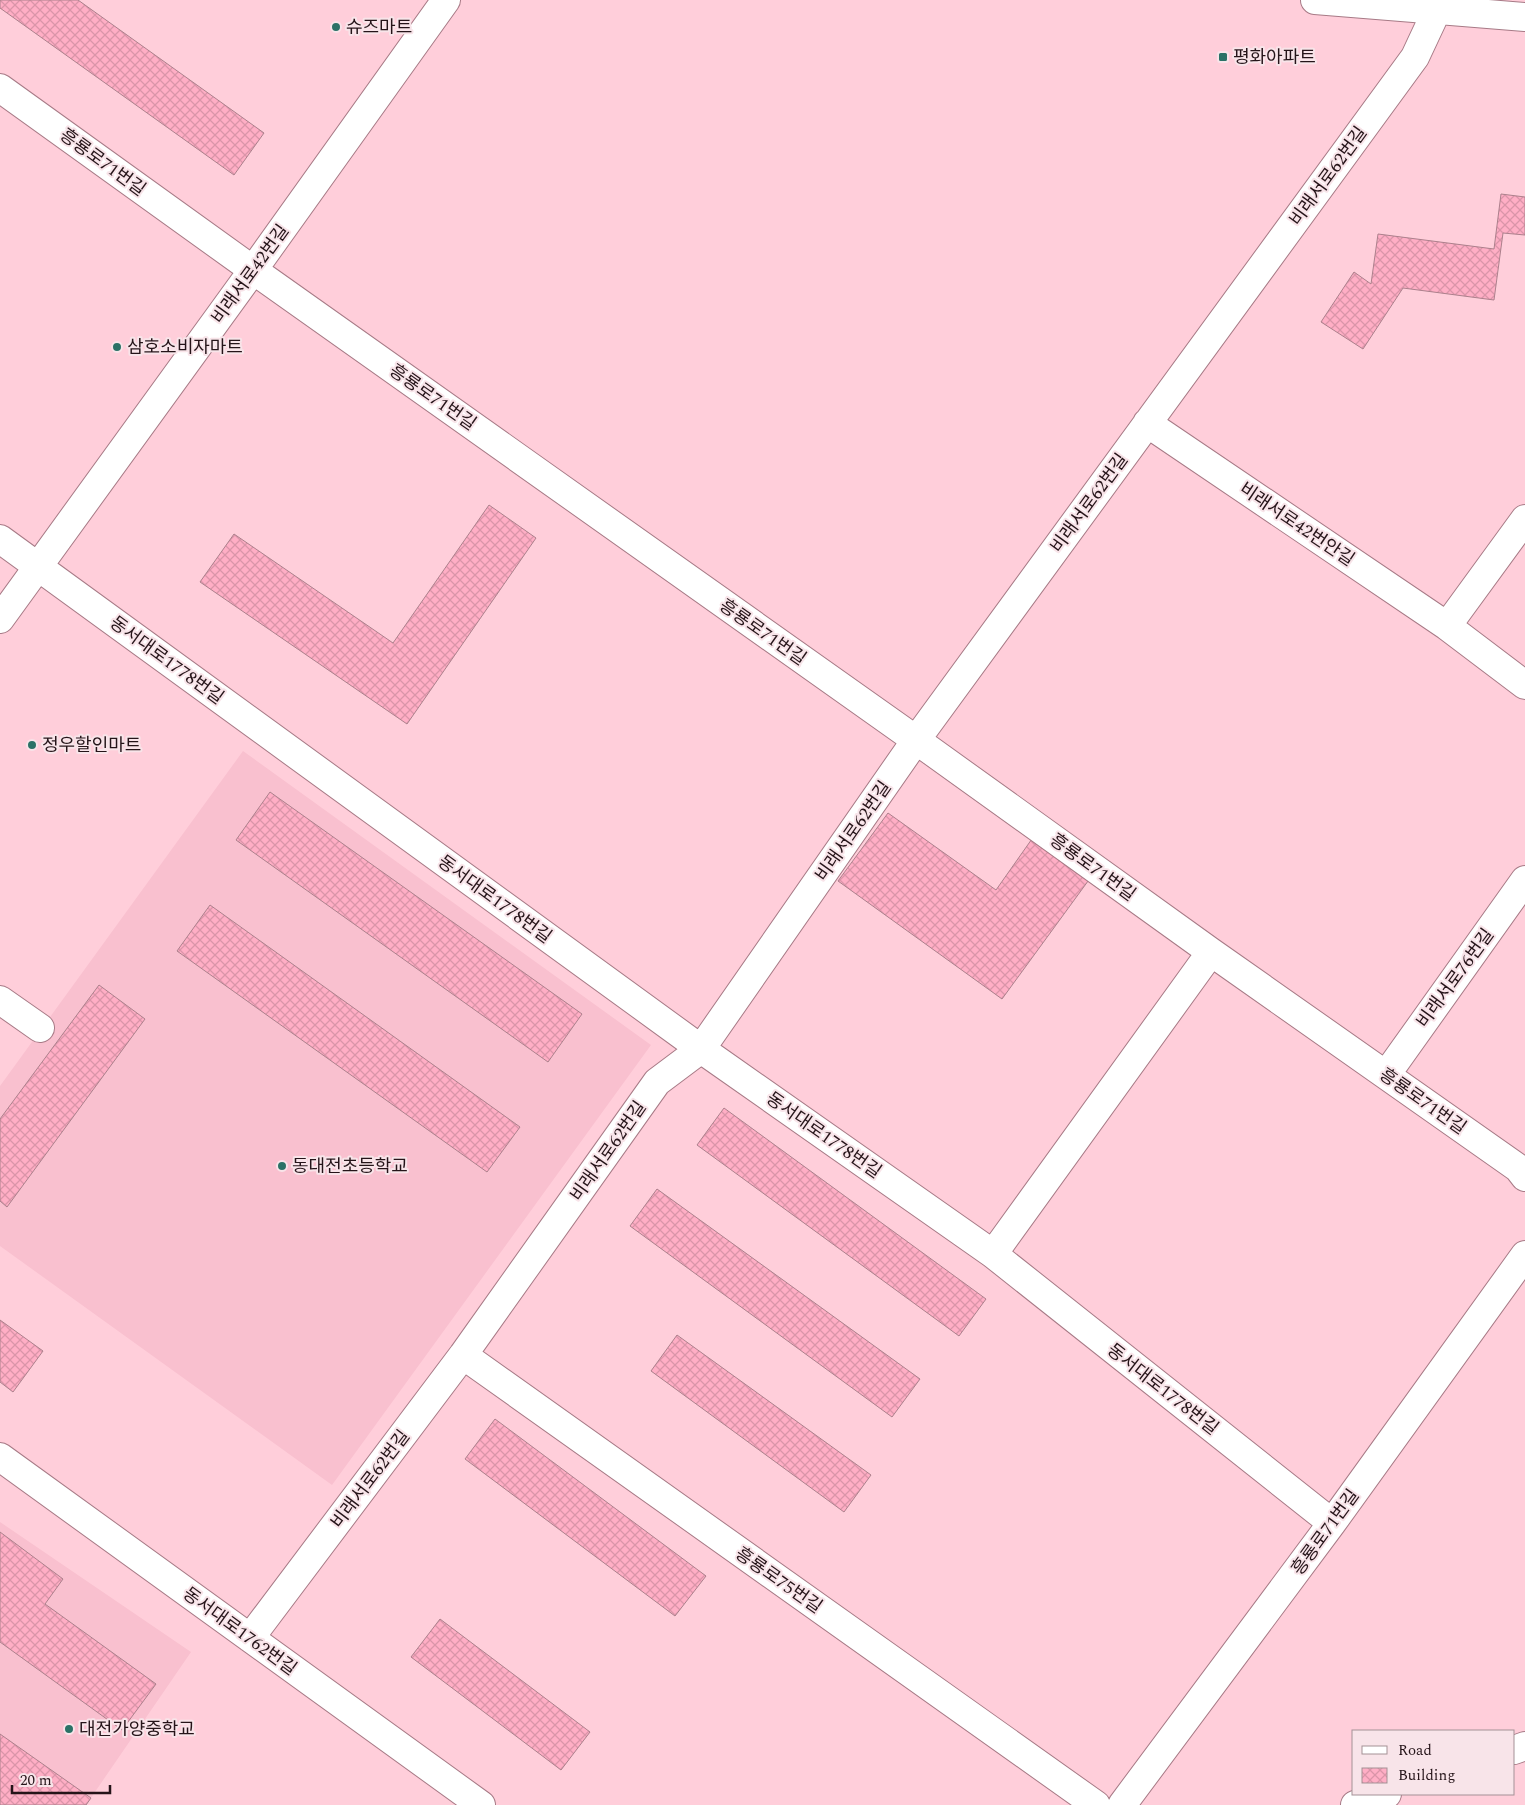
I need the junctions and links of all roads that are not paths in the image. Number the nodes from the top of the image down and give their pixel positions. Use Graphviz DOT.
graph roads {
  1 [pos="446,0"];
  2 [pos="1315,0"];
  3 [pos="1440,5"];
  4 [pos="1525,17"];
  5 [pos="0,88"];
  6 [pos="253,270"];
  7 [pos="1147,423"];
  8 [pos="1525,519"];
  9 [pos="0,538"];
  10 [pos="38,566"];
  11 [pos="0,619"];
  12 [pos="1447,626"];
  13 [pos="1525,685"];
  14 [pos="916,740"];
  15 [pos="1525,880"];
  16 [pos="1211,952"];
  17 [pos="0,1000"];
  18 [pos="40,1028"];
  19 [pos="701,1049"];
  20 [pos="1386,1075"];
  21 [pos="1525,1176"];
  22 [pos="993,1254"];
  23 [pos="1525,1256"];
  24 [pos="1517,1283"];
  25 [pos="463,1355"];
  26 [pos="0,1457"];
  27 [pos="1332,1523"];
  28 [pos="250,1638"];
  29 [pos="1384,1795"];
  30 [pos="481,1805"];
  31 [pos="1096,1805"];
  32 [pos="1122,1805"];
  33 [pos="1355,1805"];
  1 -- 6 [label="street, 비래서로42번길"];
  2 -- 3 [label="street"];
  3 -- 4 [label="street"];
  3 -- 7 [label="street, 비래서로62번길"];
  5 -- 6 [label="street, 흥룡로71번길"];
  6 -- 10 [label="street, 비래서로42번길"];
  6 -- 14 [label="street, 흥룡로71번길"];
  7 -- 12 [label="street, 비래서로42번안길"];
  7 -- 14 [label="street, 비래서로62번길"];
  8 -- 12 [label="street"];
  9 -- 10 [label="street, 동서대로1778번길"];
  10 -- 11 [label="street, 비래서로42번길"];
  10 -- 19 [label="street, 동서대로1778번길"];
  12 -- 13 [label="street, 비래서로42번안길"];
  14 -- 16 [label="street, 흥룡로71번길"];
  14 -- 19 [label="street, 비래서로62번길"];
  15 -- 20 [label="street, 비래서로76번길"];
  16 -- 20 [label="street, 흥룡로71번길"];
  16 -- 22 [label="street"];
  17 -- 18 [label="street"];
  19 -- 22 [label="street, 동서대로1778번길"];
  19 -- 25 [label="street, 비래서로62번길"];
  20 -- 21 [label="street, 흥룡로71번길"];
  22 -- 27 [label="street, 동서대로1778번길"];
  23 -- 24 [label="street, 흥룡로71번길"];
  24 -- 27 [label="street, 흥룡로71번길"];
  25 -- 28 [label="street, 비래서로62번길"];
  25 -- 31 [label="street, 흥룡로75번길"];
  26 -- 28 [label="street, 동서대로1762번길"];
  27 -- 32 [label="street, 흥룡로71번길"];
  28 -- 30 [label="street, 동서대로1762번길"];
  29 -- 33 [label="street"];
}
